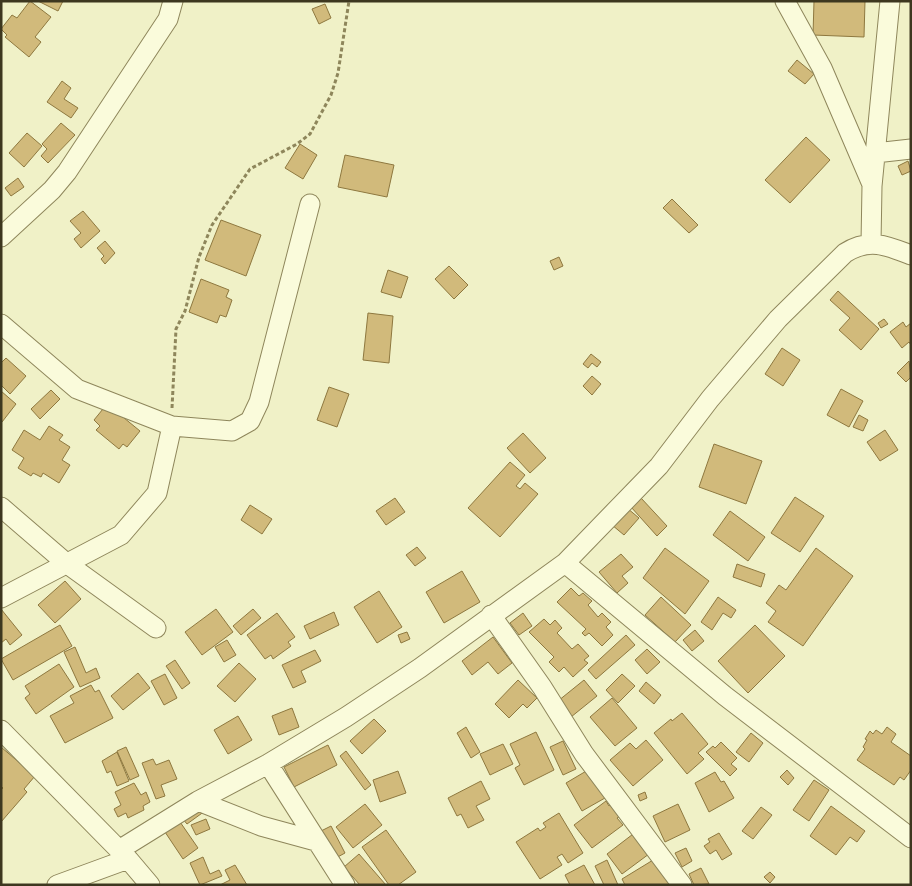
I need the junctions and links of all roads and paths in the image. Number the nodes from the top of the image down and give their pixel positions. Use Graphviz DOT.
graph roads {
  1 [pos="173,1"];
  2 [pos="349,1"];
  3 [pos="785,1"];
  4 [pos="890,1"];
  5 [pos="911,149"];
  6 [pos="875,153"];
  7 [pos="872,186"];
  8 [pos="310,204"];
  9 [pos="1,237"];
  10 [pos="871,243"];
  11 [pos="911,255"];
  12 [pos="1,324"];
  13 [pos="172,426"];
  14 [pos="1,507"];
  15 [pos="565,563"];
  16 [pos="66,564"];
  17 [pos="1,598"];
  18 [pos="491,615"];
  19 [pos="156,628"];
  20 [pos="1,730"];
  21 [pos="268,764"];
  22 [pos="198,802"];
  23 [pos="911,838"];
  24 [pos="316,841"];
  25 [pos="128,866"];
  26 [pos="57,885"];
  27 [pos="150,885"];
  28 [pos="345,885"];
  29 [pos="682,885"];
  1 -- 9 [label="street"];
  2 -- 13 [label="path"];
  3 -- 7 [label="street"];
  4 -- 6 [label="street"];
  5 -- 6 [label="street"];
  6 -- 7 [label="street"];
  7 -- 10 [label="street"];
  8 -- 13 [label="street"];
  10 -- 11 [label="street"];
  10 -- 15 [label="street"];
  12 -- 13 [label="street"];
  13 -- 16 [label="street"];
  14 -- 16 [label="street"];
  15 -- 18 [label="street"];
  15 -- 23 [label="street"];
  16 -- 17 [label="street"];
  16 -- 19 [label="street"];
  18 -- 21 [label="street"];
  18 -- 29 [label="street"];
  20 -- 25 [label="street"];
  21 -- 22 [label="street"];
  21 -- 24 [label="street"];
  22 -- 24 [label="street"];
  22 -- 25 [label="street"];
  24 -- 28 [label="street"];
  25 -- 26 [label="street"];
  25 -- 27 [label="street"];
}
